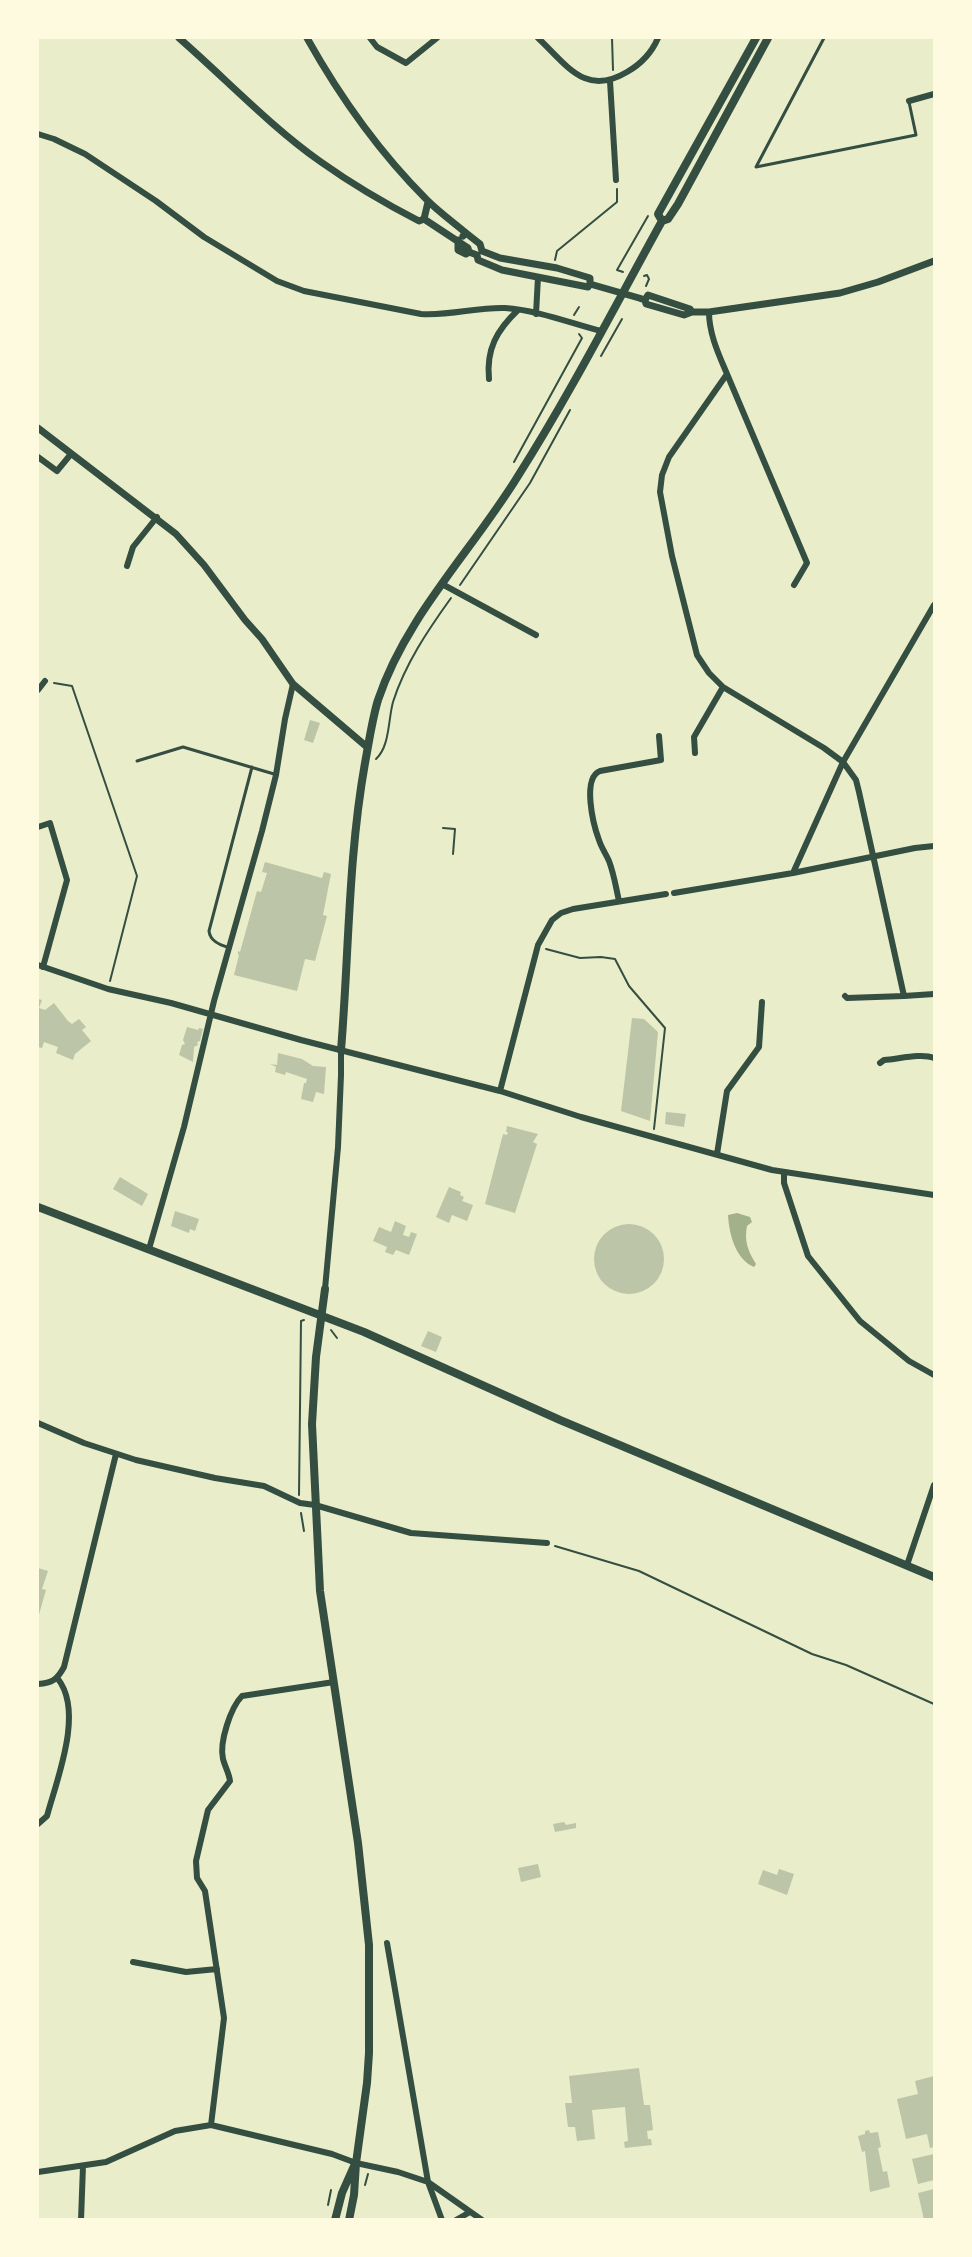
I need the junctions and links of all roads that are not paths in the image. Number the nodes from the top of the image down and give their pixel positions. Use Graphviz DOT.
graph roads {
  1 [pos="179,38"];
  2 [pos="307,38"];
  3 [pos="370,38"];
  4 [pos="436,38"];
  5 [pos="538,38"];
  6 [pos="658,38"];
  7 [pos="756,38"];
  8 [pos="768,38"];
  9 [pos="824,38"];
  10 [pos="612,80"];
  11 [pos="934,94"];
  12 [pos="909,100"];
  13 [pos="38,134"];
  14 [pos="616,180"];
  15 [pos="428,202"];
  16 [pos="424,219"];
  17 [pos="662,221"];
  18 [pos="466,233"];
  19 [pos="458,240"];
  20 [pos="479,253"];
  21 [pos="934,261"];
  22 [pos="538,277"];
  23 [pos="590,284"];
  24 [pos="622,293"];
  25 [pos="519,310"];
  26 [pos="709,312"];
  27 [pos="536,314"];
  28 [pos="601,331"];
  29 [pos="727,374"];
  30 [pos="489,379"];
  31 [pos="38,428"];
  32 [pos="71,454"];
  33 [pos="38,458"];
  34 [pos="157,518"];
  35 [pos="127,566"];
  36 [pos="442,584"];
  37 [pos="794,585"];
  38 [pos="934,607"];
  39 [pos="536,635"];
  40 [pos="45,681"];
  41 [pos="293,684"];
  42 [pos="723,687"];
  43 [pos="38,690"];
  44 [pos="659,736"];
  45 [pos="368,747"];
  46 [pos="695,753"];
  47 [pos="137,761"];
  48 [pos="843,762"];
  49 [pos="252,767"];
  50 [pos="276,775"];
  51 [pos="38,827"];
  52 [pos="934,846"];
  53 [pos="873,856"];
  54 [pos="793,873"];
  55 [pos="674,893"];
  56 [pos="666,894"];
  57 [pos="619,902"];
  58 [pos="229,948"];
  59 [pos="40,966"];
  60 [pos="934,994"];
  61 [pos="845,996"];
  62 [pos="904,996"];
  63 [pos="762,1002"];
  64 [pos="212,1013"];
  65 [pos="340,1050"];
  66 [pos="934,1058"];
  67 [pos="880,1063"];
  68 [pos="500,1091"];
  69 [pos="717,1154"];
  70 [pos="784,1172"];
  71 [pos="934,1195"];
  72 [pos="38,1207"];
  73 [pos="149,1249"];
  74 [pos="325,1289"];
  75 [pos="322,1316"];
  76 [pos="934,1375"];
  77 [pos="38,1423"];
  78 [pos="116,1454"];
  79 [pos="934,1485"];
  80 [pos="315,1505"];
  81 [pos="547,1543"];
  82 [pos="907,1565"];
  83 [pos="934,1577"];
  84 [pos="58,1679"];
  85 [pos="334,1682"];
  86 [pos="38,1684"];
  87 [pos="38,1824"];
  88 [pos="387,1943"];
  89 [pos="133,1962"];
  90 [pos="217,1969"];
  91 [pos="211,2125"];
  92 [pos="356,2163"];
  93 [pos="83,2166"];
  94 [pos="38,2172"];
  95 [pos="428,2182"];
  96 [pos="470,2212"];
  97 [pos="81,2220"];
  98 [pos="335,2220"];
  99 [pos="349,2220"];
  100 [pos="442,2220"];
  101 [pos="456,2220"];
  102 [pos="482,2220"];
  1 -- 16 [label="street"];
  2 -- 15 [label="street"];
  3 -- 4 [label="street"];
  5 -- 10 [label="street"];
  6 -- 10 [label="street"];
  7 -- 17 [label="main road"];
  8 -- 17 [label="main road"];
  9 -- 12 [label="lane"];
  10 -- 14 [label="street"];
  11 -- 12 [label="street"];
  13 -- 25 [label="street"];
  15 -- 16 [label="street"];
  15 -- 18 [label="street"];
  16 -- 19 [label="street"];
  17 -- 24 [label="main road"];
  18 -- 19 [label="street"];
  18 -- 20 [label="street"];
  19 -- 20 [label="street"];
  20 -- 22 [label="street"];
  20 -- 23 [label="street"];
  21 -- 26 [label="street"];
  22 -- 23 [label="street"];
  22 -- 27 [label="street"];
  23 -- 24 [label="street"];
  24 -- 26 [label="street"];
  24 -- 28 [label="main road"];
  25 -- 27 [label="street"];
  25 -- 30 [label="street"];
  26 -- 29 [label="street"];
  27 -- 28 [label="street"];
  28 -- 36 [label="main road"];
  29 -- 37 [label="street"];
  29 -- 42 [label="street"];
  31 -- 32 [label="street"];
  32 -- 33 [label="street"];
  32 -- 34 [label="street"];
  34 -- 35 [label="street"];
  34 -- 41 [label="street"];
  36 -- 39 [label="street"];
  36 -- 45 [label="main road"];
  38 -- 48 [label="street"];
  40 -- 43 [label="street"];
  41 -- 45 [label="street"];
  41 -- 50 [label="street"];
  42 -- 46 [label="street"];
  42 -- 48 [label="street"];
  44 -- 57 [label="street"];
  45 -- 65 [label="main road"];
  47 -- 49 [label="lane"];
  48 -- 53 [label="street"];
  48 -- 54 [label="street"];
  49 -- 50 [label="lane"];
  49 -- 58 [label="lane"];
  50 -- 58 [label="street"];
  51 -- 59 [label="street"];
  52 -- 53 [label="street"];
  53 -- 54 [label="street"];
  53 -- 62 [label="street"];
  54 -- 55 [label="street"];
  56 -- 57 [label="street"];
  57 -- 68 [label="street"];
  58 -- 64 [label="street"];
  59 -- 64 [label="street"];
  60 -- 62 [label="street"];
  61 -- 62 [label="street"];
  63 -- 69 [label="street"];
  64 -- 65 [label="street"];
  64 -- 73 [label="street"];
  65 -- 68 [label="street"];
  65 -- 74 [label="street"];
  66 -- 67 [label="street"];
  68 -- 69 [label="street"];
  69 -- 70 [label="street"];
  70 -- 71 [label="street"];
  70 -- 76 [label="street"];
  72 -- 73 [label="main road"];
  73 -- 75 [label="main road"];
  74 -- 75 [label="main road"];
  75 -- 80 [label="main road"];
  75 -- 82 [label="main road"];
  77 -- 78 [label="street"];
  78 -- 80 [label="street"];
  78 -- 84 [label="street"];
  79 -- 82 [label="street"];
  80 -- 81 [label="street"];
  80 -- 85 [label="main road"];
  82 -- 83 [label="main road"];
  84 -- 86 [label="street"];
  84 -- 87 [label="street"];
  85 -- 90 [label="street"];
  85 -- 92 [label="main road"];
  88 -- 95 [label="street"];
  89 -- 90 [label="street"];
  90 -- 91 [label="street"];
  91 -- 92 [label="street"];
  91 -- 93 [label="street"];
  92 -- 95 [label="street"];
  92 -- 98 [label="main road"];
  92 -- 99 [label="main road"];
  93 -- 94 [label="street"];
  93 -- 97 [label="street"];
  95 -- 96 [label="street"];
  95 -- 100 [label="street"];
  96 -- 101 [label="street"];
  96 -- 102 [label="street"];
}
